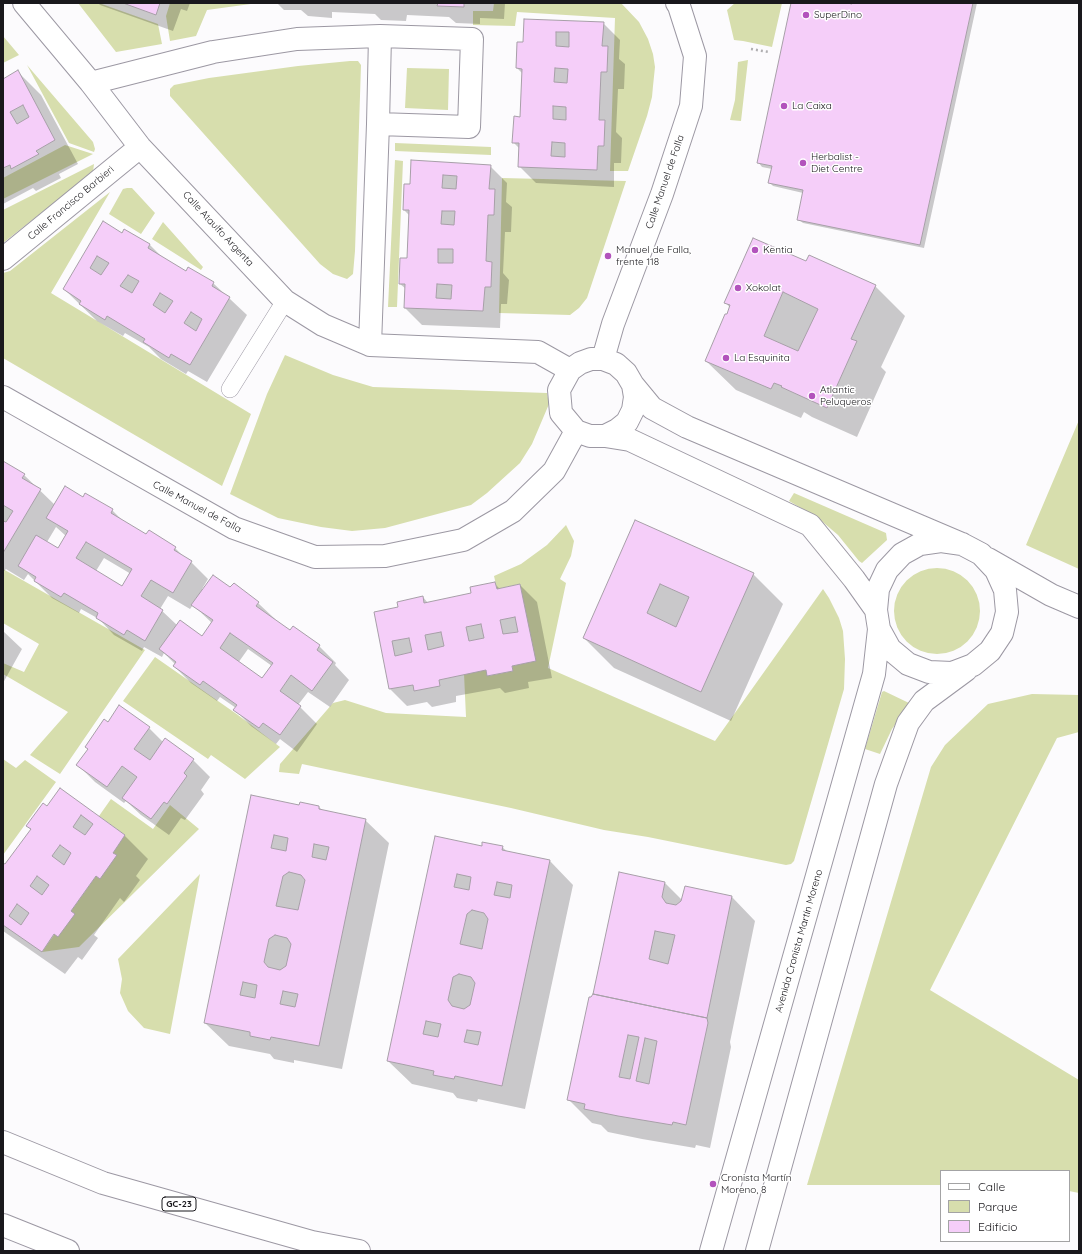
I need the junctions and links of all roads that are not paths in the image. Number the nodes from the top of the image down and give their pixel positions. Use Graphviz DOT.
graph roads {
  1 [pos="24,3"];
  2 [pos="676,3"];
  3 [pos="380,36"];
  4 [pos="91,83"];
  5 [pos="378,124"];
  6 [pos="140,147"];
  7 [pos="3,259"];
  8 [pos="285,301"];
  9 [pos="370,345"];
  10 [pos="603,359"];
  11 [pos="570,370"];
  12 [pos="633,385"];
  13 [pos="230,389"];
  14 [pos="3,397"];
  15 [pos="576,431"];
  16 [pos="605,436"];
  17 [pos="962,544"];
  18 [pos="981,554"];
  19 [pos="1079,607"];
  20 [pos="878,619"];
  21 [pos="973,665"];
  22 [pos="3,1142"];
  23 [pos="3,1225"];
  24 [pos="68,1251"];
  25 [pos="359,1251"];
  26 [pos="711,1251"];
  27 [pos="757,1251"];
  1 -- 4 [label="main road, Calle Ataulfo Argenta"];
  2 -- 10 [label="main road, Calle Manuel de Falla"];
  3 -- 4 [label="main road"];
  3 -- 5 [label="main road"];
  3 -- 5 [label="main road"];
  4 -- 6 [label="main road, Calle Ataulfo Argenta"];
  5 -- 9 [label="main road"];
  6 -- 7 [label="main road, Calle Francisco Barbieri"];
  6 -- 8 [label="main road, Calle Ataulfo Argenta"];
  8 -- 9 [label="main road, Calle Ataulfo Argenta"];
  8 -- 13 [label="lane"];
  9 -- 11 [label="main road, Calle Ataulfo Argenta"];
  10 -- 11 [label="main road"];
  10 -- 12 [label="main road"];
  11 -- 15 [label="main road"];
  12 -- 16 [label="main road"];
  12 -- 17 [label="main road"];
  14 -- 15 [label="main road, Calle Manuel de Falla"];
  15 -- 16 [label="main road"];
  16 -- 20 [label="main road"];
  17 -- 18 [label="main road"];
  17 -- 20 [label="main road"];
  18 -- 19 [label="main road"];
  18 -- 21 [label="main road"];
  20 -- 21 [label="main road"];
  20 -- 26 [label="main road, Avenida Cronista Martín Moreno"];
  21 -- 27 [label="main road"];
  22 -- 25 [label="main road, GC-23"];
  23 -- 24 [label="main road"];
}
